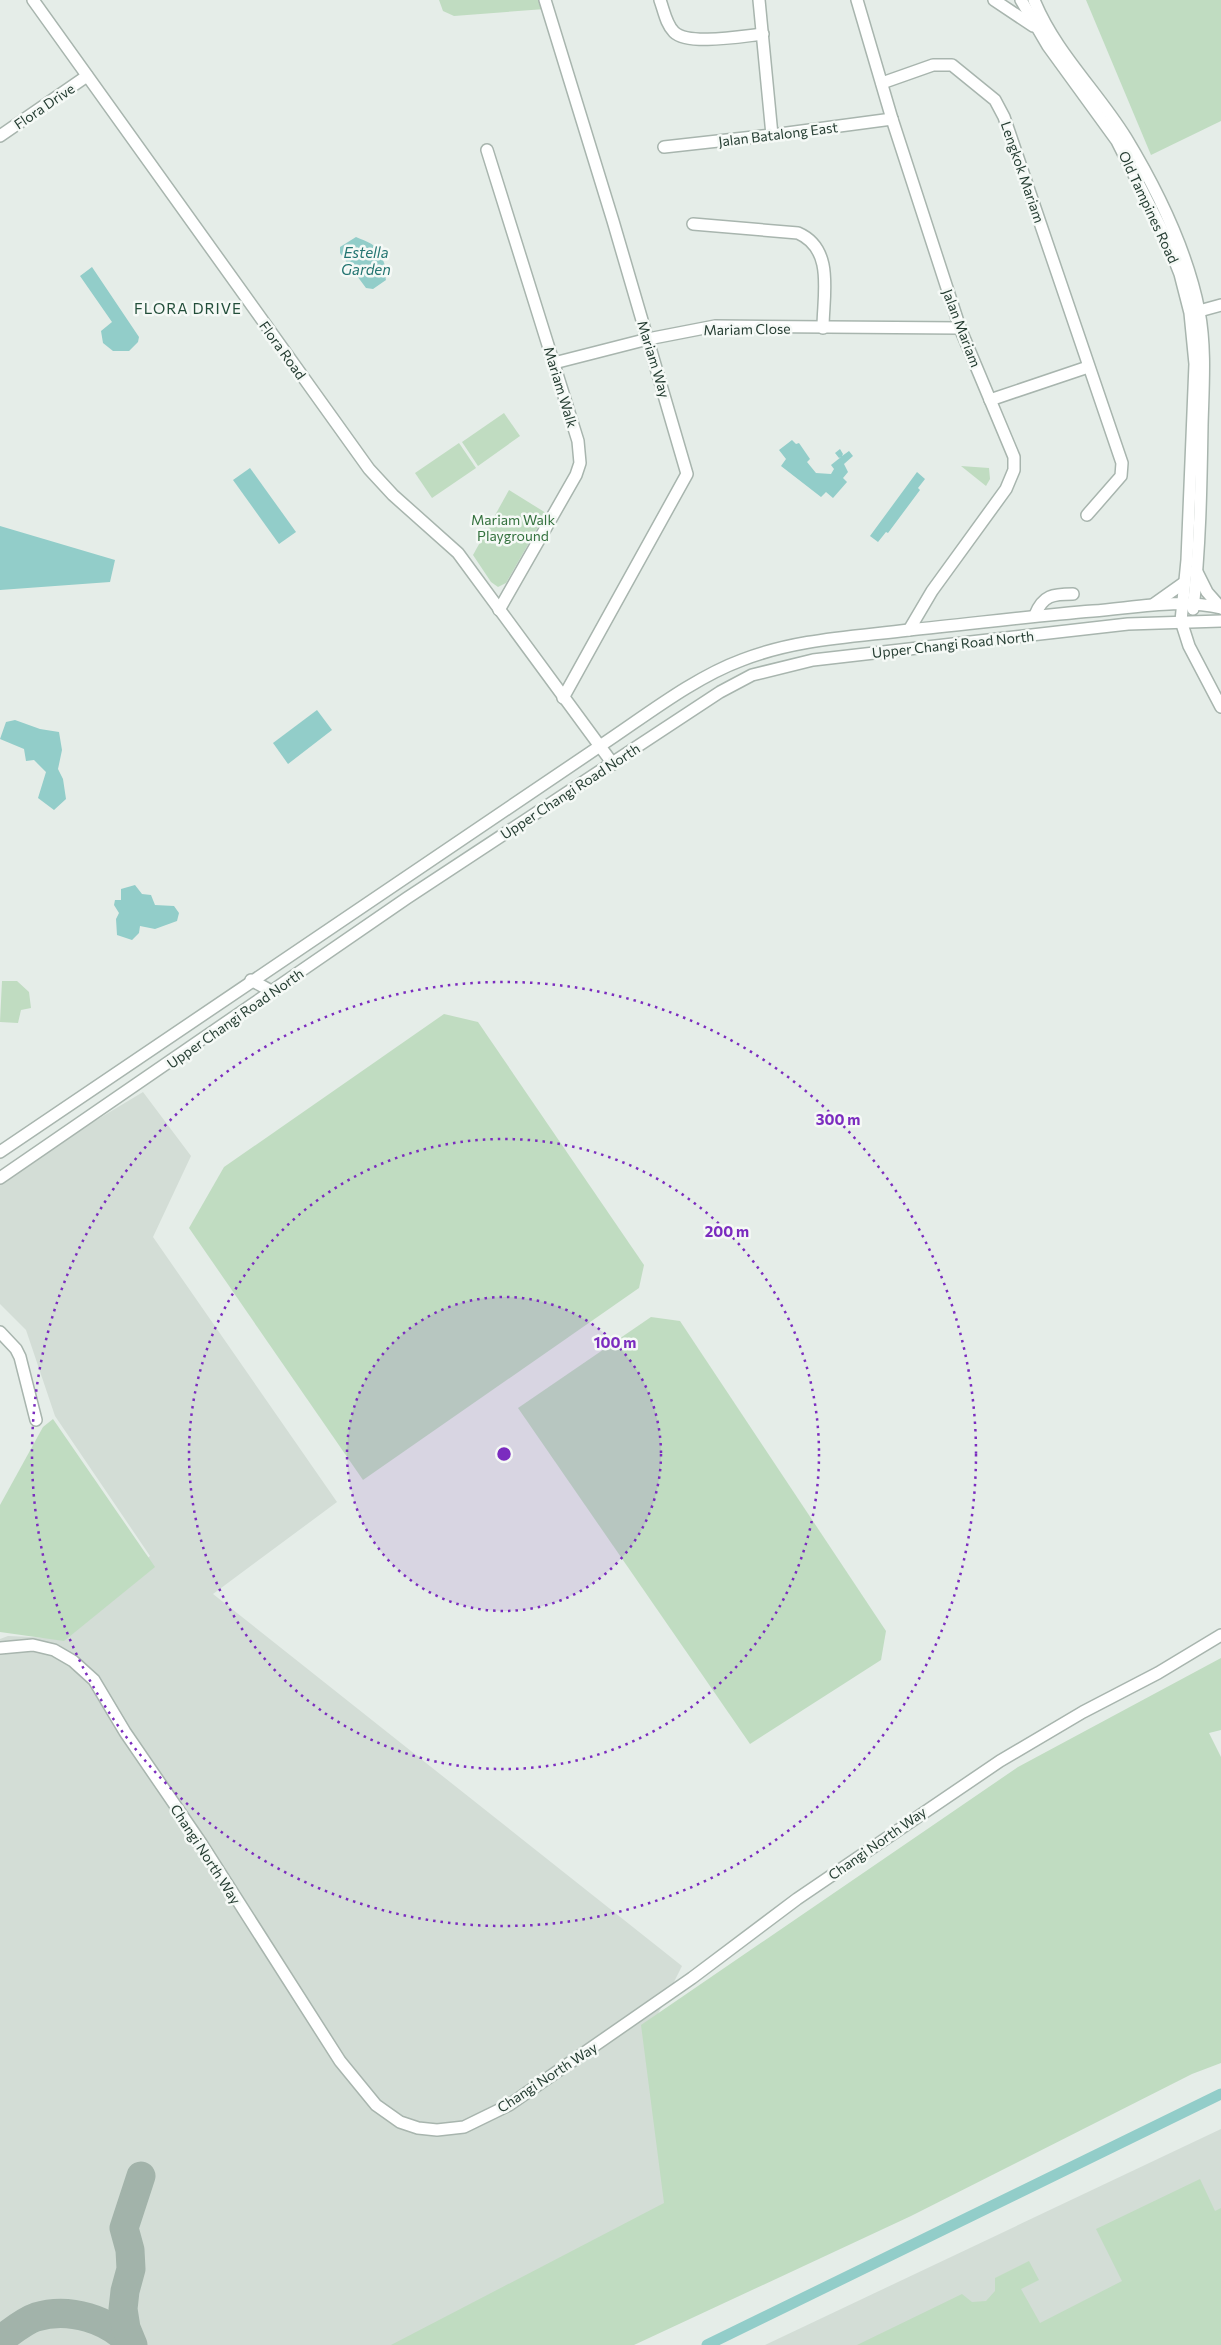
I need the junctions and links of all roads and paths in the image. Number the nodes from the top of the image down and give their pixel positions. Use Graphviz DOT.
graph roads {
  1 [pos="33,0"];
  2 [pos="545,0"];
  3 [pos="660,0"];
  4 [pos="760,0"];
  5 [pos="858,0"];
  6 [pos="994,0"];
  7 [pos="1021,0"];
  8 [pos="1034,0"];
  9 [pos="1037,29"];
  10 [pos="763,34"];
  11 [pos="88,76"];
  12 [pos="882,82"];
  13 [pos="892,119"];
  14 [pos="772,135"];
  15 [pos="0,136"];
  16 [pos="664,147"];
  17 [pos="486,150"];
  18 [pos="693,224"];
  19 [pos="1221,305"];
  20 [pos="1195,312"];
  21 [pos="823,328"];
  22 [pos="960,328"];
  23 [pos="648,340"];
  24 [pos="554,363"];
  25 [pos="1088,367"];
  26 [pos="990,400"];
  27 [pos="1087,515"];
  28 [pos="1196,568"];
  29 [pos="1185,582"];
  30 [pos="1073,594"];
  31 [pos="1182,604"];
  32 [pos="1194,604"];
  33 [pos="1150,606"];
  34 [pos="1221,608"];
  35 [pos="499,610"];
  36 [pos="1035,616"];
  37 [pos="1186,621"];
  38 [pos="1221,621"];
  39 [pos="909,630"];
  40 [pos="563,698"];
  41 [pos="1221,707"];
  42 [pos="600,746"];
  43 [pos="613,764"];
  44 [pos="252,980"];
  45 [pos="273,992"];
  46 [pos="0,1152"];
  47 [pos="0,1178"];
  48 [pos="0,1332"];
  49 [pos="36,1420"];
  50 [pos="1221,1635"];
  51 [pos="0,1648"];
  1 -- 11 [label="street, Flora Road"];
  2 -- 23 [label="street, Mariam Way"];
  3 -- 10 [label="street"];
  4 -- 10 [label="street"];
  5 -- 12 [label="street, Jalan Mariam"];
  6 -- 9 [label="street"];
  7 -- 9 [label="street, Old Tampines Road"];
  8 -- 20 [label="street, Old Tampines Road"];
  9 -- 20 [label="street, Old Tampines Road"];
  10 -- 14 [label="street"];
  11 -- 15 [label="street, Flora Drive"];
  11 -- 35 [label="street, Flora Road"];
  12 -- 13 [label="street, Jalan Mariam"];
  12 -- 25 [label="street, Lengkok Mariam"];
  13 -- 14 [label="street, Jalan Batalong East"];
  13 -- 22 [label="street, Jalan Mariam"];
  14 -- 16 [label="street, Jalan Batalong East"];
  17 -- 24 [label="street, Mariam Walk"];
  18 -- 21 [label="street"];
  19 -- 20 [label="street"];
  20 -- 28 [label="street, Old Tampines Road"];
  20 -- 29 [label="street, Old Tampines Road"];
  21 -- 22 [label="street, Mariam Close"];
  21 -- 23 [label="street, Mariam Close"];
  22 -- 26 [label="street, Jalan Mariam"];
  23 -- 24 [label="street, Mariam Close"];
  23 -- 40 [label="street, Mariam Way"];
  24 -- 35 [label="street, Mariam Walk"];
  25 -- 26 [label="street"];
  25 -- 27 [label="street, Lengkok Mariam"];
  26 -- 39 [label="street, Jalan Mariam"];
  28 -- 32 [label="street, Old Tampines Road"];
  28 -- 34 [label="street"];
  29 -- 31 [label="street, Old Tampines Road"];
  29 -- 33 [label="street"];
  30 -- 36 [label="street, Upper Changi Road North"];
  31 -- 32 [label="street, Upper Changi Road North"];
  31 -- 33 [label="street, Upper Changi Road North"];
  31 -- 37 [label="street, Old Tampines Road"];
  32 -- 34 [label="street, Upper Changi Road North"];
  32 -- 37 [label="street, Old Tampines Road"];
  33 -- 36 [label="street, Upper Changi Road North"];
  35 -- 40 [label="street"];
  36 -- 39 [label="street, Upper Changi Road North"];
  37 -- 38 [label="street, Upper Changi Road North"];
  37 -- 41 [label="street"];
  37 -- 43 [label="street, Upper Changi Road North"];
  39 -- 42 [label="street, Upper Changi Road North"];
  40 -- 42 [label="street"];
  42 -- 43 [label="street"];
  42 -- 44 [label="street, Upper Changi Road North"];
  43 -- 45 [label="street, Upper Changi Road North"];
  44 -- 45 [label="street"];
  44 -- 46 [label="street, Upper Changi Road North"];
  45 -- 47 [label="street, Upper Changi Road North"];
  48 -- 49 [label="street"];
  50 -- 51 [label="street, Changi North Way"];
}
